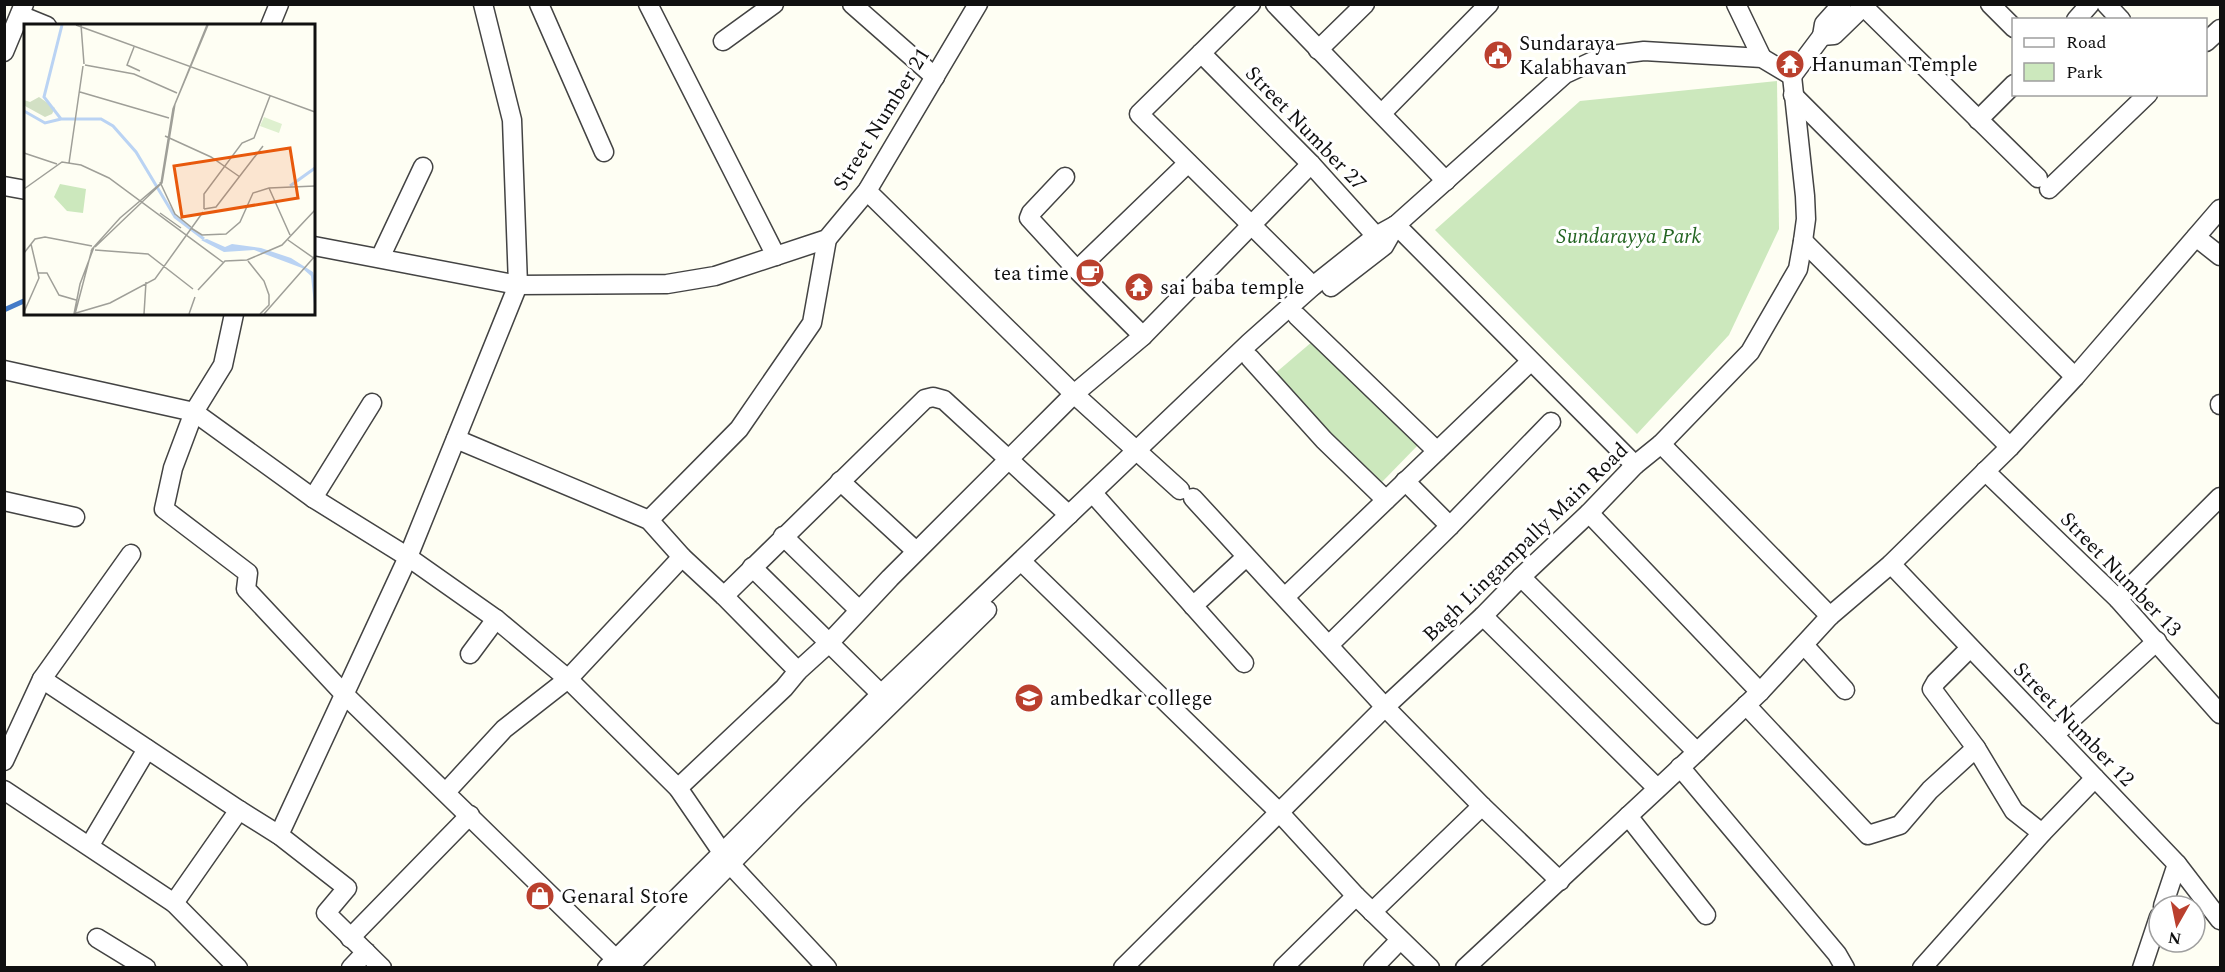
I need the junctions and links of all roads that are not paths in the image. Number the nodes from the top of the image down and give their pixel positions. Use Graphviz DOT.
graph roads {
  1 [pos="483,4"];
  2 [pos="538,4"];
  3 [pos="648,4"];
  4 [pos="774,4"];
  5 [pos="852,4"];
  6 [pos="978,4"];
  7 [pos="1251,4"];
  8 [pos="1275,4"];
  9 [pos="1365,4"];
  10 [pos="1489,4"];
  11 [pos="1736,4"];
  12 [pos="1842,4"];
  13 [pos="1990,4"];
  14 [pos="2090,4"];
  15 [pos="2106,4"];
  16 [pos="1865,6"];
  17 [pos="22,10"];
  18 [pos="2078,18"];
  19 [pos="2119,18"];
  20 [pos="44,24"];
  21 [pos="2012,27"];
  22 [pos="2220,29"];
  23 [pos="1822,36"];
  24 [pos="2207,40"];
  25 [pos="723,41"];
  26 [pos="1318,50"];
  27 [pos="4,52"];
  28 [pos="1201,53"];
  29 [pos="1762,58"];
  30 [pos="1792,76"];
  31 [pos="935,77"];
  32 [pos="2012,85"];
  33 [pos="1793,95"];
  34 [pos="2146,96"];
  35 [pos="1382,113"];
  36 [pos="1978,120"];
  37 [pos="604,152"];
  38 [pos="1188,163"];
  39 [pos="1311,164"];
  40 [pos="423,167"];
  41 [pos="1065,177"];
  42 [pos="1446,181"];
  43 [pos="4,186"];
  44 [pos="24,190"];
  45 [pos="867,191"];
  46 [pos="2220,209"];
  47 [pos="1396,225"];
  48 [pos="1251,226"];
  49 [pos="1376,236"];
  50 [pos="2196,237"];
  51 [pos="826,239"];
  52 [pos="1803,241"];
  53 [pos="315,246"];
  54 [pos="2220,255"];
  55 [pos="776,256"];
  56 [pos="381,258"];
  57 [pos="1077,270"];
  58 [pos="518,285"];
  59 [pos="1313,286"];
  60 [pos="234,315"];
  61 [pos="1298,315"];
  62 [pos="1143,336"];
  63 [pos="1250,358"];
  64 [pos="1530,362"];
  65 [pos="4,370"];
  66 [pos="2075,377"];
  67 [pos="1074,393"];
  68 [pos="372,403"];
  69 [pos="194,412"];
  70 [pos="1551,422"];
  71 [pos="456,439"];
  72 [pos="1661,444"];
  73 [pos="2010,447"];
  74 [pos="1437,451"];
  75 [pos="1140,455"];
  76 [pos="1010,459"];
  77 [pos="1635,465"];
  78 [pos="1985,471"];
  79 [pos="840,481"];
  80 [pos="1405,481"];
  81 [pos="2220,497"];
  82 [pos="312,498"];
  83 [pos="1098,500"];
  84 [pos="1386,500"];
  85 [pos="4,501"];
  86 [pos="1589,513"];
  87 [pos="1069,515"];
  88 [pos="75,517"];
  89 [pos="649,520"];
  90 [pos="1450,526"];
  91 [pos="783,536"];
  92 [pos="916,552"];
  93 [pos="131,554"];
  94 [pos="408,557"];
  95 [pos="682,557"];
  96 [pos="1246,557"];
  97 [pos="1891,564"];
  98 [pos="1024,565"];
  99 [pos="752,567"];
  100 [pos="1521,577"];
  101 [pos="724,596"];
  102 [pos="1285,597"];
  103 [pos="2118,599"];
  104 [pos="1193,606"];
  105 [pos="859,610"];
  106 [pos="1483,616"];
  107 [pos="1830,616"];
  108 [pos="496,619"];
  109 [pos="2157,641"];
  110 [pos="830,643"];
  111 [pos="1329,645"];
  112 [pos="1804,645"];
  113 [pos="1970,649"];
  114 [pos="470,654"];
  115 [pos="1244,663"];
  116 [pos="798,671"];
  117 [pos="42,679"];
  118 [pos="568,679"];
  119 [pos="1845,690"];
  120 [pos="1760,692"];
  121 [pos="881,694"];
  122 [pos="345,695"];
  123 [pos="1746,705"];
  124 [pos="1385,707"];
  125 [pos="2220,714"];
  126 [pos="2054,735"];
  127 [pos="1976,748"];
  128 [pos="147,749"];
  129 [pos="1697,752"];
  130 [pos="4,761"];
  131 [pos="1680,767"];
  132 [pos="2095,778"];
  133 [pos="678,788"];
  134 [pos="1657,788"];
  135 [pos="4,790"];
  136 [pos="446,792"];
  137 [pos="1482,806"];
  138 [pos="239,810"];
  139 [pos="1279,812"];
  140 [pos="470,815"];
  141 [pos="1628,816"];
  142 [pos="2042,832"];
  143 [pos="279,835"];
  144 [pos="90,845"];
  145 [pos="725,859"];
  146 [pos="2176,864"];
  147 [pos="1560,881"];
  148 [pos="2167,894"];
  149 [pos="1356,896"];
  150 [pos="174,903"];
  151 [pos="1372,912"];
  152 [pos="1706,915"];
  153 [pos="2220,920"];
  154 [pos="97,938"];
  155 [pos="350,938"];
  156 [pos="1400,940"];
  157 [pos="2147,953"];
  158 [pos="358,962"];
  159 [pos="229,964"];
  160 [pos="619,965"];
  161 [pos="146,968"];
  162 [pos="382,968"];
  163 [pos="827,968"];
  164 [pos="1123,968"];
  165 [pos="1284,968"];
  166 [pos="1373,968"];
  167 [pos="1430,968"];
  168 [pos="1465,968"];
  169 [pos="1845,968"];
  170 [pos="1922,968"];
  171 [pos="2142,968"];
  1 -- 58 [label="street"];
  2 -- 37 [label="street"];
  3 -- 55 [label="street"];
  4 -- 25 [label="street"];
  5 -- 31 [label="street"];
  6 -- 31 [label="street, Street Number 21"];
  7 -- 28 [label="street"];
  8 -- 26 [label="street"];
  9 -- 26 [label="street"];
  10 -- 35 [label="street"];
  11 -- 29 [label="street"];
  12 -- 23 [label="street"];
  13 -- 21 [label="street"];
  14 -- 18 [label="street"];
  15 -- 19 [label="street"];
  16 -- 23 [label="street"];
  16 -- 36 [label="street"];
  17 -- 20 [label="street"];
  17 -- 27 [label="street"];
  22 -- 24 [label="street"];
  23 -- 30 [label="street"];
  26 -- 35 [label="street"];
  28 -- 38 [label="street"];
  28 -- 39 [label="street, Street Number 27"];
  29 -- 30 [label="street"];
  29 -- 42 [label="street"];
  30 -- 33 [label="street, Bagh Lingampally Main Road"];
  31 -- 45 [label="street, Street Number 21"];
  32 -- 36 [label="street"];
  33 -- 52 [label="street, Bagh Lingampally Main Road"];
  33 -- 66 [label="street"];
  34 -- 36 [label="street"];
  35 -- 42 [label="street"];
  38 -- 48 [label="street"];
  38 -- 57 [label="street"];
  39 -- 48 [label="street"];
  39 -- 49 [label="street, Street Number 27"];
  40 -- 56 [label="street"];
  41 -- 57 [label="street"];
  42 -- 47 [label="street"];
  43 -- 44 [label="street"];
  45 -- 51 [label="street, Street Number 21"];
  45 -- 67 [label="street"];
  46 -- 50 [label="street"];
  47 -- 49 [label="street"];
  47 -- 61 [label="street"];
  47 -- 64 [label="street"];
  48 -- 59 [label="street"];
  48 -- 62 [label="street"];
  49 -- 59 [label="street"];
  50 -- 54 [label="street"];
  50 -- 66 [label="street"];
  51 -- 55 [label="street"];
  51 -- 89 [label="street"];
  52 -- 72 [label="street, Bagh Lingampally Main Road"];
  52 -- 73 [label="street"];
  53 -- 56 [label="street"];
  55 -- 58 [label="street"];
  56 -- 58 [label="street"];
  57 -- 62 [label="street"];
  58 -- 71 [label="street"];
  59 -- 75 [label="street"];
  60 -- 69 [label="street"];
  61 -- 63 [label="street"];
  61 -- 74 [label="street"];
  62 -- 67 [label="street"];
  63 -- 75 [label="street"];
  63 -- 84 [label="street"];
  64 -- 74 [label="street"];
  64 -- 77 [label="street"];
  65 -- 69 [label="street"];
  66 -- 73 [label="street"];
  67 -- 75 [label="street"];
  67 -- 76 [label="street"];
  68 -- 82 [label="street"];
  69 -- 82 [label="street"];
  69 -- 122 [label="street"];
  70 -- 90 [label="street"];
  71 -- 89 [label="street"];
  71 -- 94 [label="street"];
  72 -- 77 [label="street, Bagh Lingampally Main Road"];
  72 -- 107 [label="street"];
  73 -- 78 [label="street"];
  74 -- 80 [label="street"];
  75 -- 83 [label="street"];
  75 -- 87 [label="street"];
  75 -- 96 [label="street"];
  76 -- 79 [label="street"];
  76 -- 87 [label="street"];
  76 -- 92 [label="street"];
  77 -- 86 [label="street, Bagh Lingampally Main Road"];
  78 -- 97 [label="street"];
  78 -- 103 [label="street, Street Number 13"];
  79 -- 91 [label="street"];
  79 -- 92 [label="street"];
  80 -- 84 [label="street"];
  80 -- 90 [label="street"];
  81 -- 103 [label="street"];
  82 -- 94 [label="street"];
  83 -- 98 [label="street"];
  83 -- 104 [label="street"];
  84 -- 102 [label="street"];
  85 -- 88 [label="street"];
  86 -- 100 [label="street, Bagh Lingampally Main Road"];
  86 -- 120 [label="street"];
  87 -- 98 [label="street"];
  89 -- 95 [label="street"];
  90 -- 111 [label="street"];
  91 -- 99 [label="street"];
  91 -- 105 [label="street"];
  92 -- 105 [label="street"];
  93 -- 117 [label="street"];
  94 -- 108 [label="street"];
  94 -- 122 [label="street"];
  95 -- 101 [label="street"];
  95 -- 118 [label="street"];
  96 -- 102 [label="street"];
  96 -- 104 [label="street"];
  97 -- 107 [label="street"];
  97 -- 113 [label="street, Street Number 12"];
  98 -- 121 [label="street"];
  98 -- 139 [label="street"];
  98 -- 145 [label="street"];
  99 -- 101 [label="street"];
  99 -- 110 [label="street"];
  100 -- 106 [label="street, Bagh Lingampally Main Road"];
  100 -- 129 [label="street"];
  101 -- 116 [label="street"];
  102 -- 111 [label="street"];
  103 -- 109 [label="street, Street Number 13"];
  104 -- 115 [label="street"];
  105 -- 110 [label="street"];
  106 -- 124 [label="street, Bagh Lingampally Main Road"];
  106 -- 134 [label="street"];
  107 -- 112 [label="street"];
  108 -- 114 [label="street"];
  108 -- 118 [label="street"];
  109 -- 125 [label="street, Street Number 13"];
  109 -- 126 [label="street"];
  110 -- 116 [label="street"];
  110 -- 121 [label="street"];
  111 -- 124 [label="street"];
  112 -- 119 [label="street"];
  112 -- 120 [label="street"];
  113 -- 126 [label="street, Street Number 12"];
  113 -- 127 [label="street"];
  116 -- 133 [label="street"];
  117 -- 128 [label="street"];
  117 -- 130 [label="street"];
  118 -- 133 [label="street"];
  118 -- 136 [label="street"];
  120 -- 123 [label="street"];
  121 -- 145 [label="street"];
  122 -- 136 [label="street"];
  122 -- 143 [label="street"];
  123 -- 127 [label="street"];
  123 -- 129 [label="street"];
  124 -- 137 [label="street"];
  124 -- 139 [label="street, Bagh Lingampally Main Road"];
  126 -- 132 [label="street, Street Number 12"];
  127 -- 142 [label="street"];
  128 -- 138 [label="street"];
  128 -- 144 [label="street"];
  129 -- 131 [label="street"];
  131 -- 134 [label="street"];
  131 -- 169 [label="street"];
  132 -- 142 [label="street"];
  132 -- 146 [label="street, Street Number 12"];
  133 -- 145 [label="street"];
  134 -- 141 [label="street"];
  135 -- 144 [label="street"];
  136 -- 140 [label="street"];
  137 -- 147 [label="street"];
  137 -- 151 [label="street"];
  138 -- 143 [label="street"];
  138 -- 150 [label="street"];
  139 -- 149 [label="street"];
  139 -- 164 [label="street, Bagh Lingampally Main Road"];
  140 -- 155 [label="street"];
  140 -- 160 [label="street"];
  141 -- 147 [label="street"];
  141 -- 152 [label="street"];
  142 -- 170 [label="street"];
  143 -- 155 [label="street"];
  144 -- 150 [label="street"];
  145 -- 160 [label="street"];
  145 -- 163 [label="street"];
  146 -- 148 [label="street"];
  146 -- 153 [label="street, Street Number 12"];
  147 -- 168 [label="street"];
  149 -- 151 [label="street"];
  149 -- 165 [label="street"];
  150 -- 159 [label="street"];
  151 -- 156 [label="street"];
  154 -- 161 [label="street"];
  155 -- 158 [label="street"];
  156 -- 166 [label="street"];
  156 -- 167 [label="street"];
  157 -- 171 [label="street"];
  158 -- 162 [label="street"];
}
